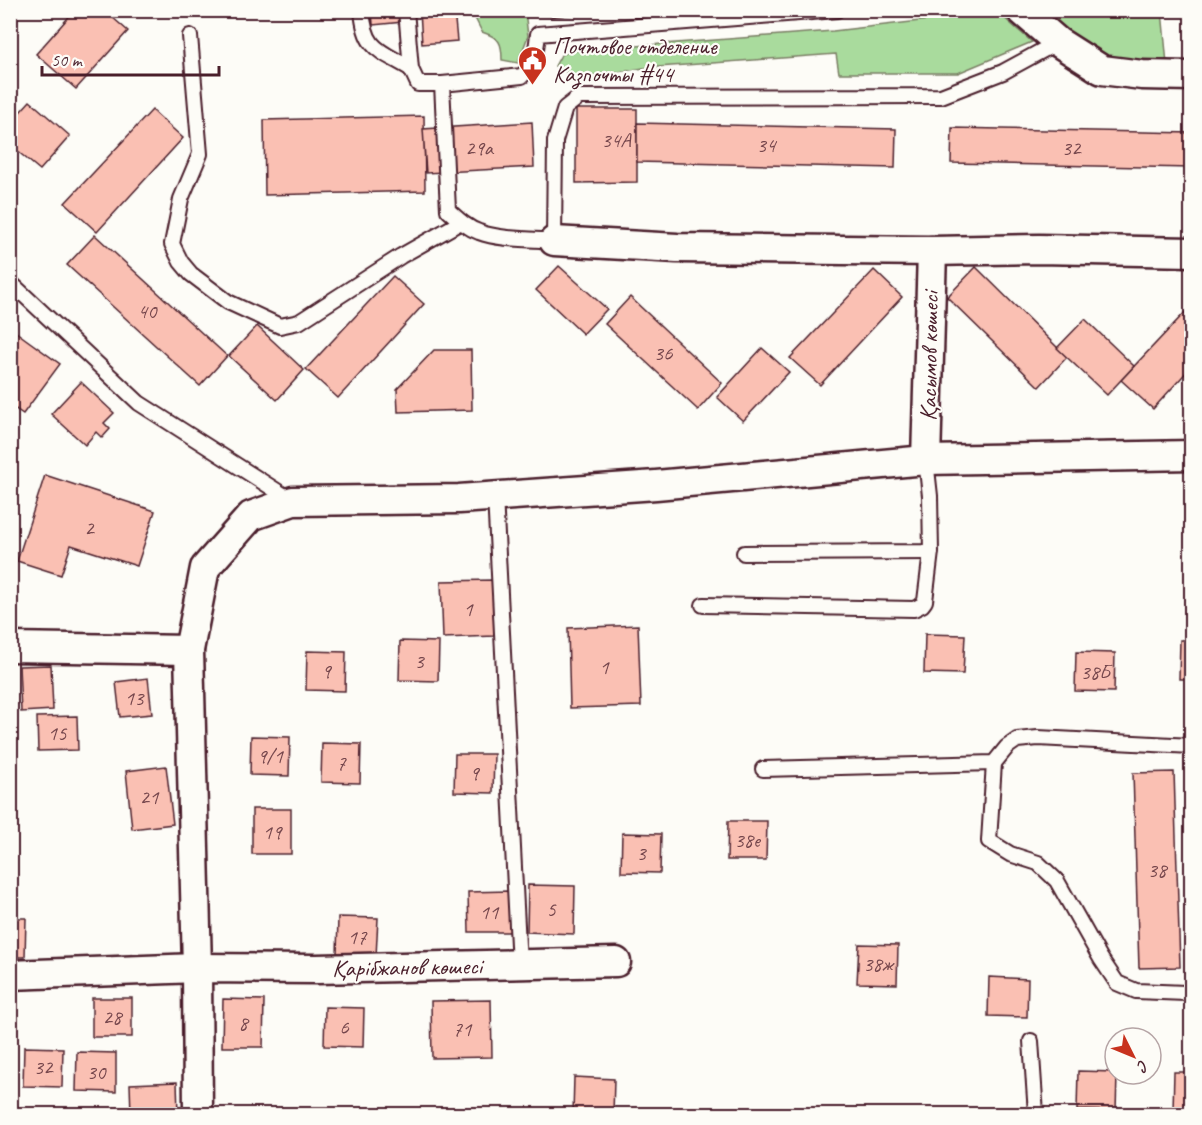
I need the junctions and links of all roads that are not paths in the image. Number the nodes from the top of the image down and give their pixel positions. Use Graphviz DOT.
graph roads {
  1 [pos="362,10"];
  2 [pos="406,10"];
  3 [pos="837,10"];
  4 [pos="1021,10"];
  5 [pos="190,36"];
  6 [pos="1058,42"];
  7 [pos="411,69"];
  8 [pos="1191,76"];
  9 [pos="442,84"];
  10 [pos="461,222"];
  11 [pos="554,241"];
  12 [pos="932,251"];
  13 [pos="1191,252"];
  14 [pos="10,282"];
  15 [pos="1191,455"];
  16 [pos="926,460"];
  17 [pos="495,496"];
  18 [pos="293,501"];
  19 [pos="931,552"];
  20 [pos="744,553"];
  21 [pos="703,605"];
  22 [pos="10,647"];
  23 [pos="189,650"];
  24 [pos="1191,746"];
  25 [pos="994,763"];
  26 [pos="763,769"];
  27 [pos="616,962"];
  28 [pos="519,965"];
  29 [pos="197,968"];
  30 [pos="10,975"];
  31 [pos="1191,988"];
  32 [pos="1031,1041"];
  33 [pos="198,1114"];
  34 [pos="1036,1114"];
  1 -- 7 [label="lane"];
  2 -- 7 [label="lane"];
  3 -- 9 [label="lane"];
  4 -- 6 [label="street"];
  5 -- 10 [label="lane"];
  6 -- 8 [label="street"];
  6 -- 11 [label="lane"];
  7 -- 9 [label="lane"];
  9 -- 10 [label="lane"];
  10 -- 11 [label="lane"];
  11 -- 12 [label="street"];
  12 -- 13 [label="street"];
  12 -- 16 [label="street, Қасымов көшесі"];
  14 -- 18 [label="lane"];
  15 -- 16 [label="street"];
  16 -- 17 [label="street"];
  16 -- 19 [label="lane"];
  17 -- 18 [label="street"];
  17 -- 28 [label="lane"];
  18 -- 23 [label="street"];
  19 -- 20 [label="lane"];
  19 -- 21 [label="lane"];
  22 -- 23 [label="street"];
  23 -- 29 [label="street"];
  24 -- 25 [label="lane"];
  25 -- 26 [label="lane"];
  25 -- 31 [label="lane"];
  27 -- 28 [label="street, Қарібжанов көшесі"];
  28 -- 29 [label="street, Қарібжанов көшесі"];
  29 -- 30 [label="street, Қарібжанов көшесі"];
  29 -- 33 [label="street"];
  32 -- 34 [label="lane"];
}
